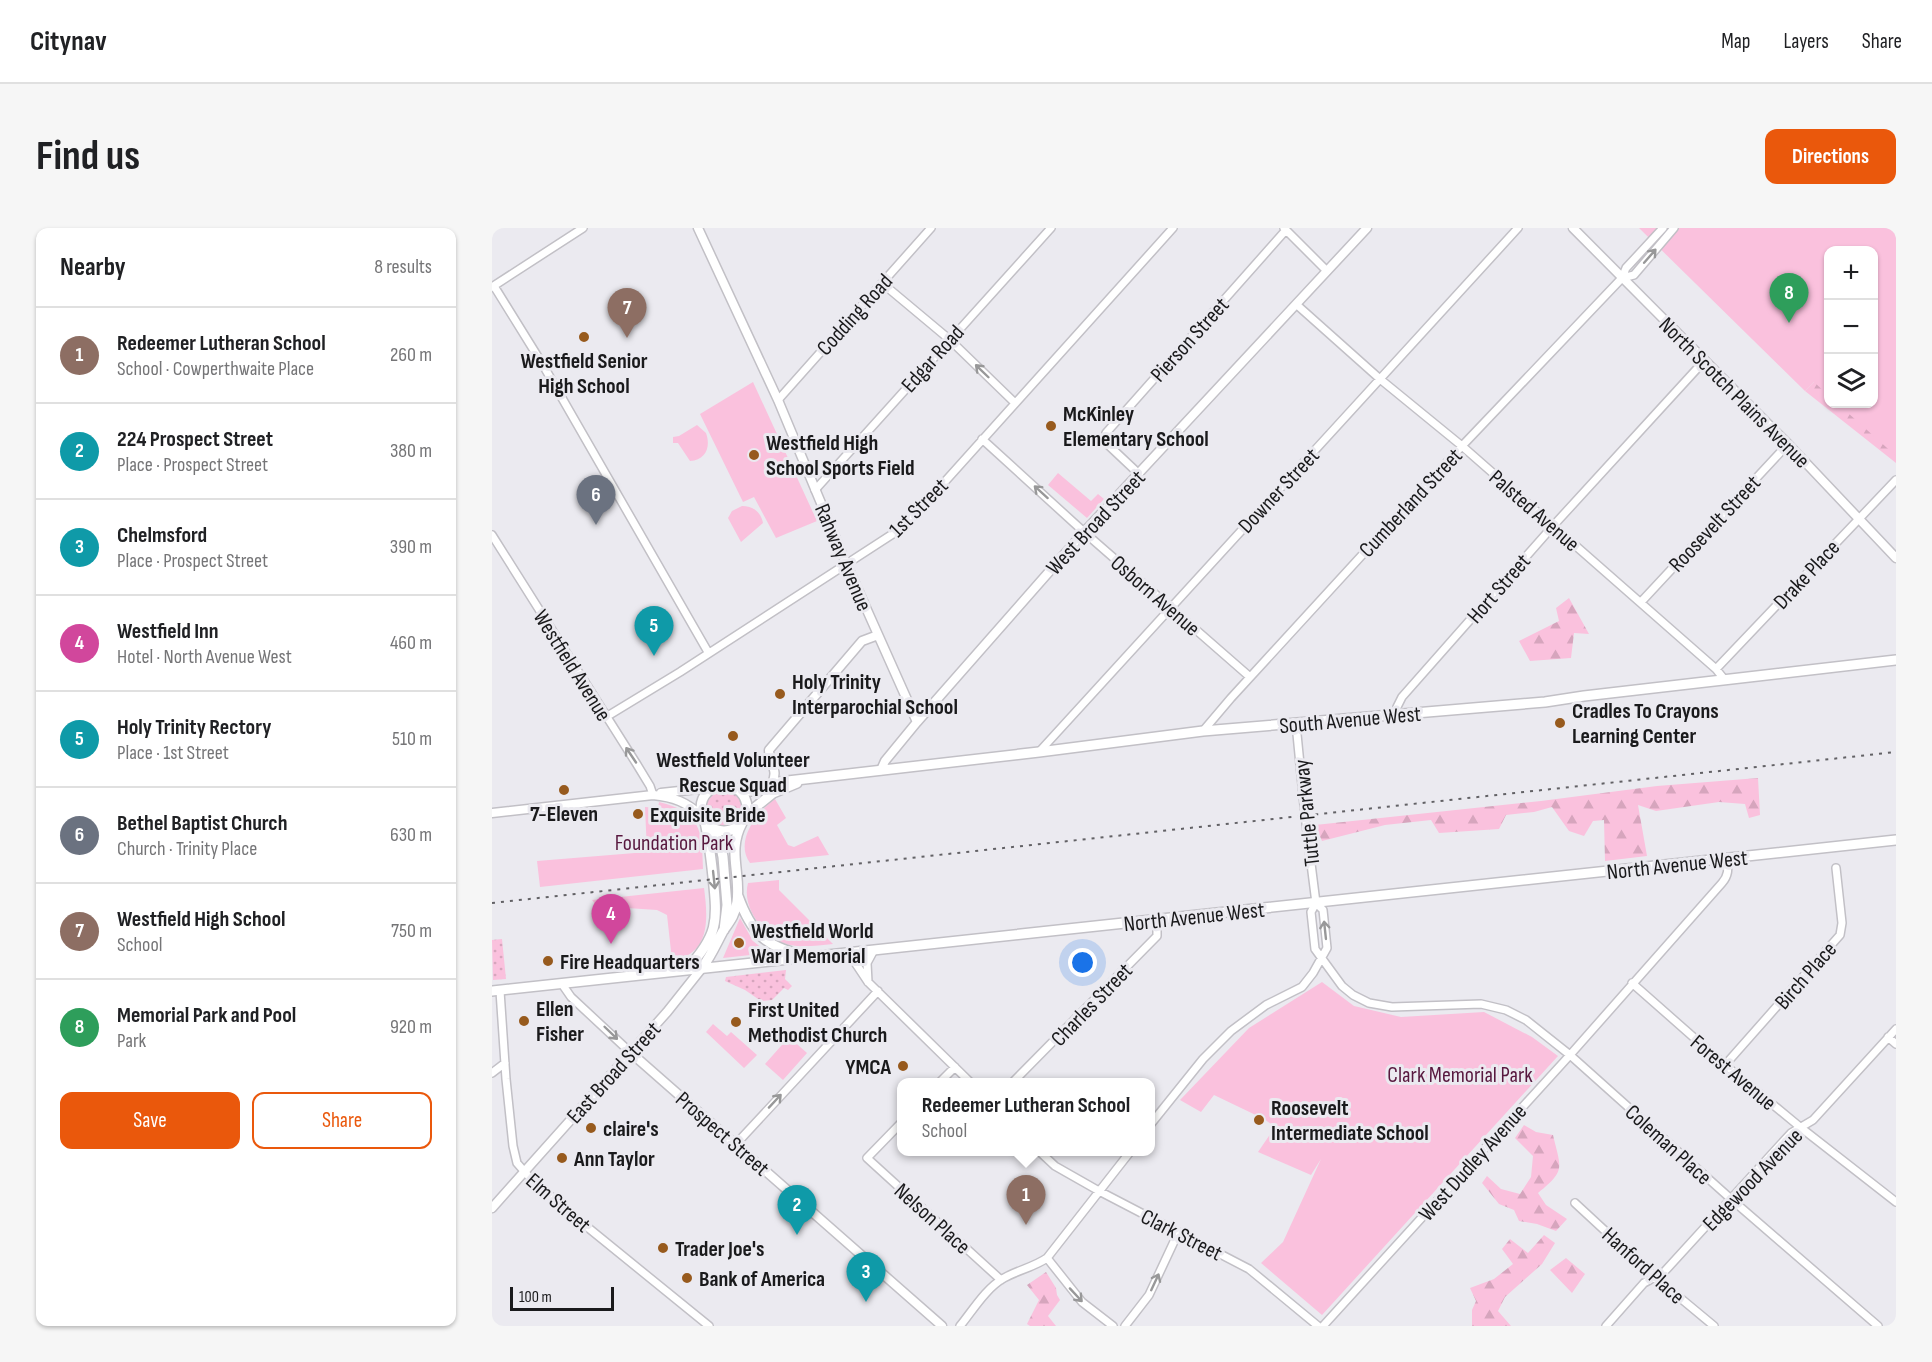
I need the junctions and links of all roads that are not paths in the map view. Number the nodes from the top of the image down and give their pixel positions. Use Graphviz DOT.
graph roads {
  1 [pos="583,228"];
  2 [pos="698,228"];
  3 [pos="931,228"];
  4 [pos="1051,228"];
  5 [pos="1173,228"];
  6 [pos="1367,228"];
  7 [pos="1518,228"];
  8 [pos="1573,228"];
  9 [pos="1663,228"];
  10 [pos="1674,228"];
  11 [pos="1285,229"];
  12 [pos="1327,271"];
  13 [pos="1622,278"];
  14 [pos="882,283"];
  15 [pos="493,287"];
  16 [pos="1297,305"];
  17 [pos="949,339"];
  18 [pos="1705,360"];
  19 [pos="1380,379"];
  20 [pos="778,400"];
  21 [pos="1015,403"];
  22 [pos="982,439"];
  23 [pos="1788,444"];
  24 [pos="1461,446"];
  25 [pos="1139,474"];
  26 [pos="1896,480"];
  27 [pos="815,490"];
  28 [pos="1859,518"];
  29 [pos="1553,526"];
  30 [pos="1084,532"];
  31 [pos="492,535"];
  32 [pos="1896,558"];
  33 [pos="846,563"];
  34 [pos="1641,602"];
  35 [pos="1170,608"];
  36 [pos="878,635"];
  37 [pos="708,652"];
  38 [pos="1896,660"];
  39 [pos="1716,669"];
  40 [pos="1250,677"];
  41 [pos="1724,680"];
  42 [pos="1396,714"];
  43 [pos="606,717"];
  44 [pos="917,722"];
  45 [pos="1296,724"];
  46 [pos="1203,731"];
  47 [pos="1039,752"];
  48 [pos="881,770"];
  49 [pos="805,780"];
  50 [pos="772,783"];
  51 [pos="717,787"];
  52 [pos="737,790"];
  53 [pos="653,795"];
  54 [pos="492,813"];
  55 [pos="745,819"];
  56 [pos="706,822"];
  57 [pos="1896,840"];
  58 [pos="1727,858"];
  59 [pos="1836,868"];
  60 [pos="737,893"];
  61 [pos="1316,903"];
  62 [pos="1157,920"];
  63 [pos="724,930"];
  64 [pos="874,950"];
  65 [pos="855,952"];
  66 [pos="811,957"];
  67 [pos="1321,959"];
  68 [pos="702,968"];
  69 [pos="686,970"];
  70 [pos="868,982"];
  71 [pos="1632,983"];
  72 [pos="562,984"];
  73 [pos="496,991"];
  74 [pos="878,991"];
  75 [pos="1896,1029"];
  76 [pos="1888,1037"];
  77 [pos="1896,1044"];
  78 [pos="630,1052"];
  79 [pos="1570,1055"];
  80 [pos="505,1063"];
  81 [pos="1725,1065"];
  82 [pos="955,1067"];
  83 [pos="492,1073"];
  84 [pos="945,1078"];
  85 [pos="965,1078"];
  86 [pos="1018,1078"];
  87 [pos="1155,1119"];
  88 [pos="897,1127"];
  89 [pos="1800,1127"];
  90 [pos="736,1144"];
  91 [pos="1044,1156"];
  92 [pos="1127,1156"];
  93 [pos="523,1172"];
  94 [pos="1099,1191"];
  95 [pos="1731,1199"];
  96 [pos="1896,1202"];
  97 [pos="1575,1203"];
  98 [pos="492,1208"];
  99 [pos="1179,1233"];
  100 [pos="1047,1258"];
  101 [pos="1655,1277"];
  102 [pos="1001,1280"];
  103 [pos="709,1326"];
  104 [pos="942,1326"];
  105 [pos="960,1326"];
  106 [pos="1113,1326"];
  107 [pos="1125,1326"];
  108 [pos="1318,1326"];
  109 [pos="1323,1326"];
  110 [pos="1606,1326"];
  111 [pos="1714,1326"];
  112 [pos="1878,1326"];
  1 -- 15 [label="street"];
  2 -- 20 [label="street, Rahway Avenue"];
  3 -- 14 [label="street, Codding Road"];
  4 -- 17 [label="street, Edgar Road"];
  5 -- 21 [label="street, 1st Street"];
  6 -- 12 [label="street, West Broad Street"];
  7 -- 19 [label="street, Downer Street"];
  8 -- 13 [label="street, North Scotch Plains Avenue"];
  9 -- 13 [label="street, Cumberland Street"];
  13 -- 10 [label="street, Cumberland Street, one-way"];
  11 -- 12 [label="street"];
  11 -- 25 [label="street, Pierson Street"];
  12 -- 16 [label="street, West Broad Street"];
  13 -- 18 [label="street, North Scotch Plains Avenue"];
  13 -- 24 [label="street, Cumberland Street"];
  14 -- 17 [label="street"];
  14 -- 20 [label="street, Codding Road"];
  15 -- 37 [label="street"];
  16 -- 19 [label="street, Palsted Avenue"];
  16 -- 25 [label="street, West Broad Street"];
  21 -- 17 [label="street, one-way"];
  17 -- 27 [label="street, Edgar Road"];
  18 -- 23 [label="street, North Scotch Plains Avenue"];
  18 -- 29 [label="street, Hort Street"];
  19 -- 24 [label="street, Palsted Avenue"];
  19 -- 35 [label="street, Downer Street"];
  20 -- 27 [label="street, Rahway Avenue"];
  21 -- 22 [label="street, 1st Street"];
  30 -- 22 [label="street, Osborn Avenue, one-way"];
  22 -- 33 [label="street, 1st Street"];
  23 -- 28 [label="street, North Scotch Plains Avenue"];
  23 -- 34 [label="street, Roosevelt Street"];
  24 -- 29 [label="street, Palsted Avenue"];
  24 -- 40 [label="street, Cumberland Street"];
  25 -- 30 [label="street, West Broad Street"];
  26 -- 28 [label="street, Drake Place"];
  27 -- 33 [label="street, Rahway Avenue"];
  28 -- 32 [label="street, North Scotch Plains Avenue"];
  28 -- 39 [label="street, Drake Place"];
  29 -- 34 [label="street, Palsted Avenue"];
  29 -- 42 [label="street, Hort Street"];
  30 -- 35 [label="street, Osborn Avenue"];
  30 -- 44 [label="street, West Broad Street"];
  31 -- 43 [label="street, Westfield Avenue"];
  33 -- 36 [label="street, Rahway Avenue"];
  33 -- 37 [label="street, 1st Street"];
  34 -- 39 [label="street, Palsted Avenue"];
  35 -- 40 [label="street, Osborn Avenue"];
  35 -- 47 [label="street, Downer Street"];
  36 -- 44 [label="street, Rahway Avenue"];
  36 -- 50 [label="street"];
  37 -- 43 [label="street, 1st Street"];
  38 -- 41 [label="main road, South Avenue West"];
  39 -- 41 [label="street, Palsted Avenue"];
  40 -- 46 [label="street, Cumberland Street"];
  41 -- 42 [label="main road, South Avenue West"];
  42 -- 45 [label="main road, South Avenue West"];
  53 -- 43 [label="street, Westfield Avenue, one-way"];
  44 -- 48 [label="street, West Broad Street"];
  45 -- 46 [label="main road, South Avenue West"];
  45 -- 61 [label="street, Tuttle Parkway, bridge"];
  46 -- 47 [label="main road, South Avenue West"];
  47 -- 48 [label="main road, South Avenue West"];
  48 -- 49 [label="main road, South Avenue West"];
  49 -- 50 [label="main road, South Avenue West"];
  49 -- 55 [label="main road, South Avenue West"];
  50 -- 52 [label="main road, South Avenue West"];
  51 -- 52 [label="main road"];
  51 -- 53 [label="street"];
  51 -- 56 [label="main road"];
  52 -- 55 [label="main road"];
  53 -- 54 [label="street"];
  53 -- 56 [label="street"];
  55 -- 56 [label="main road"];
  55 -- 60 [label="main road, East Broad Street"];
  56 -- 63 [label="main road, East Broad Street"];
  56 -- 69 [label="main road, one-way"];
  57 -- 58 [label="main road, North Avenue West"];
  58 -- 61 [label="main road, North Avenue West"];
  58 -- 71 [label="street, West Dudley Avenue"];
  59 -- 81 [label="street, Birch Place"];
  60 -- 63 [label="main road, East Broad Street"];
  60 -- 66 [label="main road"];
  61 -- 62 [label="main road, North Avenue West"];
  61 -- 67 [label="street, Tuttle Parkway"];
  67 -- 61 [label="street, Tuttle Parkway, one-way"];
  62 -- 64 [label="main road, North Avenue West"];
  62 -- 86 [label="street, Charles Street"];
  63 -- 68 [label="main road, East Broad Street"];
  64 -- 65 [label="main road, North Avenue West"];
  64 -- 70 [label="street"];
  65 -- 66 [label="main road, North Avenue West"];
  65 -- 70 [label="street"];
  66 -- 68 [label="main road, North Avenue West"];
  67 -- 79 [label="street, Tuttle Parkway"];
  67 -- 87 [label="street, Tuttle Parkway"];
  68 -- 69 [label="main road, North Avenue West"];
  68 -- 78 [label="street, East Broad Street"];
  69 -- 72 [label="main road, North Avenue West"];
  70 -- 74 [label="street"];
  71 -- 79 [label="street, West Dudley Avenue"];
  71 -- 81 [label="street, Forest Avenue"];
  72 -- 73 [label="main road, North Avenue West"];
  72 -- 78 [label="street, Prospect Street, one-way"];
  73 -- 80 [label="street, Elm Street"];
  74 -- 82 [label="street"];
  90 -- 74 [label="street, one-way"];
  75 -- 76 [label="street, Edgewood Avenue"];
  76 -- 77 [label="street"];
  76 -- 89 [label="street, Edgewood Avenue"];
  78 -- 90 [label="street, Prospect Street"];
  78 -- 93 [label="street, East Broad Street"];
  79 -- 95 [label="street, Coleman Place"];
  79 -- 109 [label="street, West Dudley Avenue"];
  80 -- 83 [label="street"];
  80 -- 93 [label="street, Elm Street"];
  81 -- 89 [label="street, Forest Avenue"];
  82 -- 84 [label="street"];
  82 -- 85 [label="street"];
  88 -- 102 [label="street, Nelson Place"];
  89 -- 95 [label="street, Edgewood Avenue"];
  89 -- 96 [label="street, Forest Avenue"];
  90 -- 104 [label="street, Prospect Street"];
  91 -- 94 [label="street, Clark Street"];
  92 -- 94 [label="street"];
  93 -- 98 [label="street, East Broad Street"];
  93 -- 103 [label="street, Elm Street"];
  94 -- 99 [label="street, Clark Street"];
  94 -- 100 [label="street"];
  95 -- 101 [label="street, Edgewood Avenue"];
  95 -- 112 [label="street, Coleman Place"];
  97 -- 101 [label="street, Hanford Place"];
  107 -- 99 [label="street, one-way"];
  99 -- 108 [label="street, Clark Street"];
  100 -- 102 [label="street"];
  100 -- 106 [label="street, one-way"];
  101 -- 110 [label="street, Edgewood Avenue"];
  101 -- 111 [label="street, Hanford Place"];
  102 -- 105 [label="street"];
}
